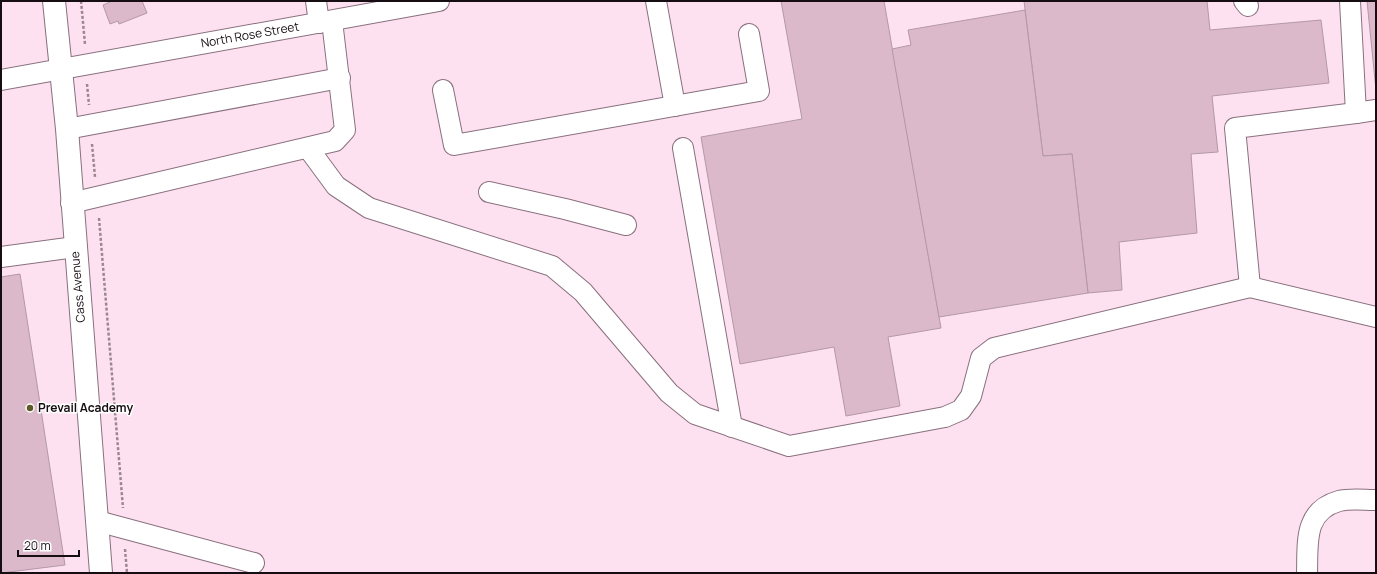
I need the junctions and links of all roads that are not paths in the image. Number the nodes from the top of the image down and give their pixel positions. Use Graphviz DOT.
graph roads {
  1 [pos="54,1"];
  2 [pos="316,1"];
  3 [pos="656,1"];
  4 [pos="1350,1"];
  5 [pos="432,2"];
  6 [pos="325,22"];
  7 [pos="749,34"];
  8 [pos="61,70"];
  9 [pos="340,78"];
  10 [pos="1,80"];
  11 [pos="444,90"];
  12 [pos="675,106"];
  13 [pos="1376,110"];
  14 [pos="1356,113"];
  15 [pos="67,129"];
  16 [pos="308,148"];
  17 [pos="683,148"];
  18 [pos="489,192"];
  19 [pos="71,203"];
  20 [pos="626,225"];
  21 [pos="75,247"];
  22 [pos="1,257"];
  23 [pos="1250,286"];
  24 [pos="1376,317"];
  25 [pos="732,427"];
  26 [pos="1376,500"];
  27 [pos="97,521"];
  28 [pos="254,563"];
  29 [pos="101,573"];
  30 [pos="1307,573"];
  1 -- 8 [label="main road, Cass Avenue"];
  2 -- 6 [label="street"];
  3 -- 12 [label="street"];
  4 -- 14 [label="street"];
  5 -- 6 [label="street, North Rose Street"];
  6 -- 8 [label="street, North Rose Street"];
  6 -- 9 [label="street"];
  7 -- 12 [label="street"];
  8 -- 10 [label="street, North Rose Street"];
  8 -- 15 [label="main road, Cass Avenue"];
  9 -- 15 [label="street"];
  9 -- 16 [label="street"];
  11 -- 12 [label="street"];
  13 -- 14 [label="street"];
  14 -- 23 [label="street"];
  15 -- 19 [label="main road, Cass Avenue"];
  16 -- 19 [label="street"];
  16 -- 25 [label="street"];
  17 -- 25 [label="street"];
  18 -- 20 [label="street"];
  19 -- 21 [label="main road, Cass Avenue"];
  21 -- 22 [label="street"];
  21 -- 27 [label="main road, Cass Avenue"];
  23 -- 24 [label="street"];
  23 -- 25 [label="street"];
  26 -- 30 [label="street"];
  27 -- 28 [label="street"];
  27 -- 29 [label="main road, Cass Avenue"];
}
